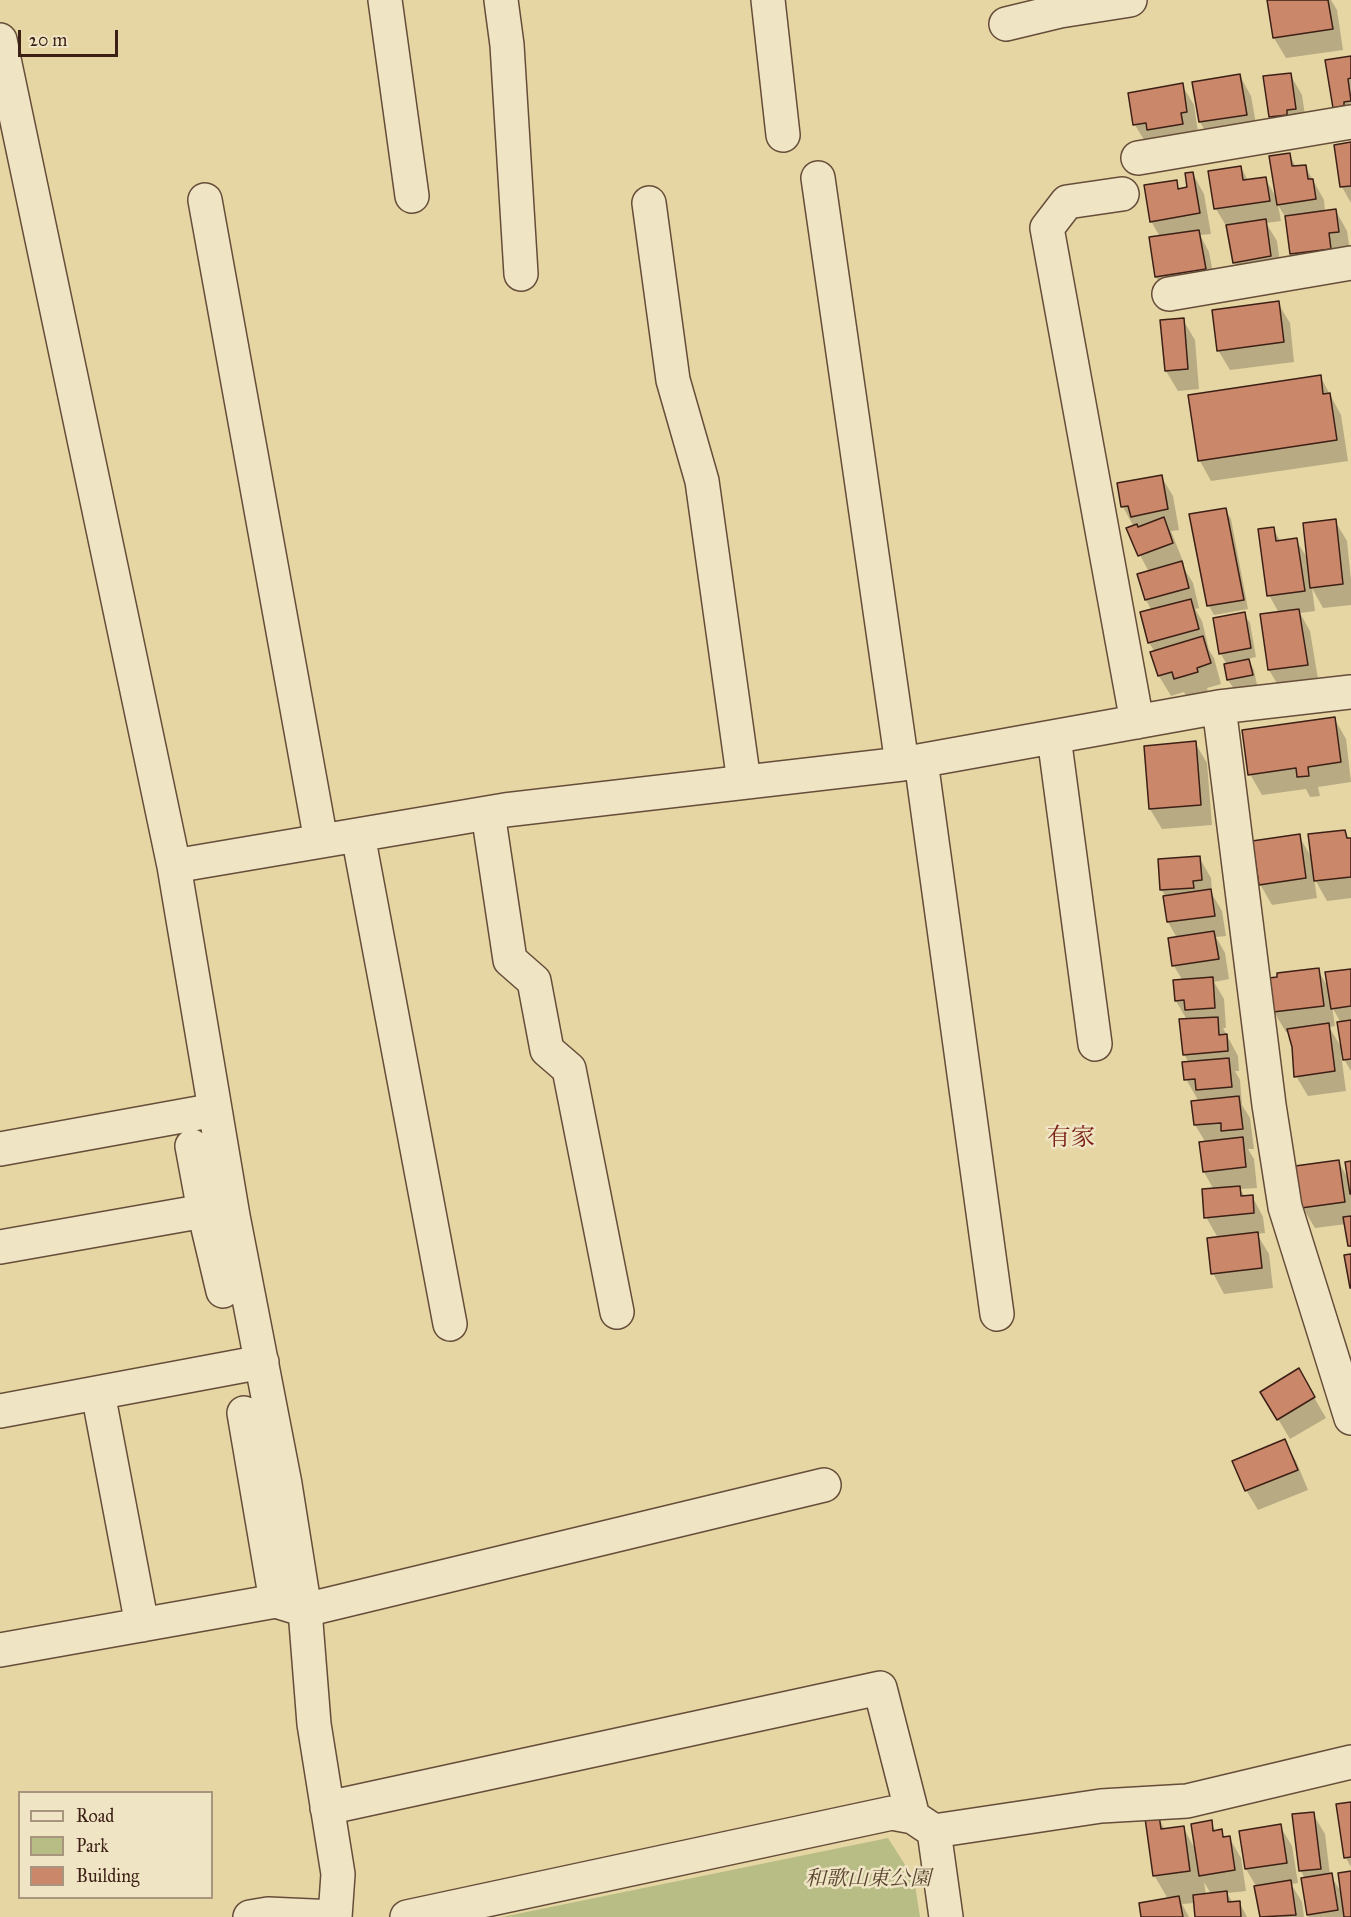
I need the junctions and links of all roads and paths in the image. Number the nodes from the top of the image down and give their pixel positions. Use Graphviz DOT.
graph roads {
  1 [pos="385,0"];
  2 [pos="501,0"];
  3 [pos="768,0"];
  4 [pos="1130,0"];
  5 [pos="1059,6"];
  6 [pos="1006,24"];
  7 [pos="0,40"];
  8 [pos="1351,122"];
  9 [pos="783,135"];
  10 [pos="1138,158"];
  11 [pos="818,178"];
  12 [pos="1122,194"];
  13 [pos="412,196"];
  14 [pos="205,200"];
  15 [pos="649,203"];
  16 [pos="1351,263"];
  17 [pos="521,274"];
  18 [pos="1169,294"];
  19 [pos="1351,692"];
  20 [pos="1220,707"];
  21 [pos="1137,722"];
  22 [pos="1054,737"];
  23 [pos="911,763"];
  24 [pos="744,782"];
  25 [pos="488,813"];
  26 [pos="358,835"];
  27 [pos="321,841"];
  28 [pos="174,866"];
  29 [pos="1095,1044"];
  30 [pos="215,1110"];
  31 [pos="192,1146"];
  32 [pos="0,1149"];
  33 [pos="204,1210"];
  34 [pos="0,1247"];
  35 [pos="224,1291"];
  36 [pos="617,1312"];
  37 [pos="997,1314"];
  38 [pos="450,1324"];
  39 [pos="262,1362"];
  40 [pos="98,1393"];
  41 [pos="0,1411"];
  42 [pos="244,1413"];
  43 [pos="1351,1418"];
  44 [pos="824,1485"];
  45 [pos="291,1605"];
  46 [pos="142,1625"];
  47 [pos="0,1650"];
  48 [pos="1351,1762"];
  49 [pos="327,1808"];
  50 [pos="923,1824"];
  51 [pos="250,1917"];
  52 [pos="335,1917"];
  53 [pos="407,1917"];
  54 [pos="946,1917"];
  1 -- 13 [label="street"];
  2 -- 17 [label="street"];
  3 -- 9 [label="street"];
  4 -- 5 [label="street"];
  5 -- 6 [label="street"];
  7 -- 28 [label="street"];
  8 -- 10 [label="street"];
  11 -- 23 [label="street"];
  12 -- 21 [label="street"];
  14 -- 27 [label="street"];
  15 -- 24 [label="street"];
  16 -- 18 [label="street"];
  19 -- 20 [label="street"];
  20 -- 21 [label="street"];
  20 -- 43 [label="street"];
  21 -- 22 [label="street"];
  22 -- 23 [label="street"];
  22 -- 29 [label="street"];
  23 -- 24 [label="street"];
  23 -- 37 [label="street"];
  24 -- 25 [label="street"];
  25 -- 26 [label="street"];
  25 -- 36 [label="street"];
  26 -- 27 [label="street"];
  26 -- 38 [label="street"];
  27 -- 28 [label="street"];
  28 -- 30 [label="street"];
  30 -- 32 [label="street"];
  30 -- 39 [label="street"];
  31 -- 33 [label="street"];
  33 -- 34 [label="street"];
  33 -- 35 [label="street"];
  39 -- 40 [label="street"];
  39 -- 45 [label="street"];
  40 -- 41 [label="street"];
  40 -- 46 [label="street"];
  42 -- 45 [label="street"];
  44 -- 45 [label="street"];
  45 -- 46 [label="street"];
  45 -- 49 [label="street"];
  46 -- 47 [label="street"];
  48 -- 50 [label="street"];
  49 -- 50 [label="street"];
  49 -- 52 [label="street"];
  50 -- 53 [label="street"];
  50 -- 54 [label="street"];
  51 -- 52 [label="street"];
}
